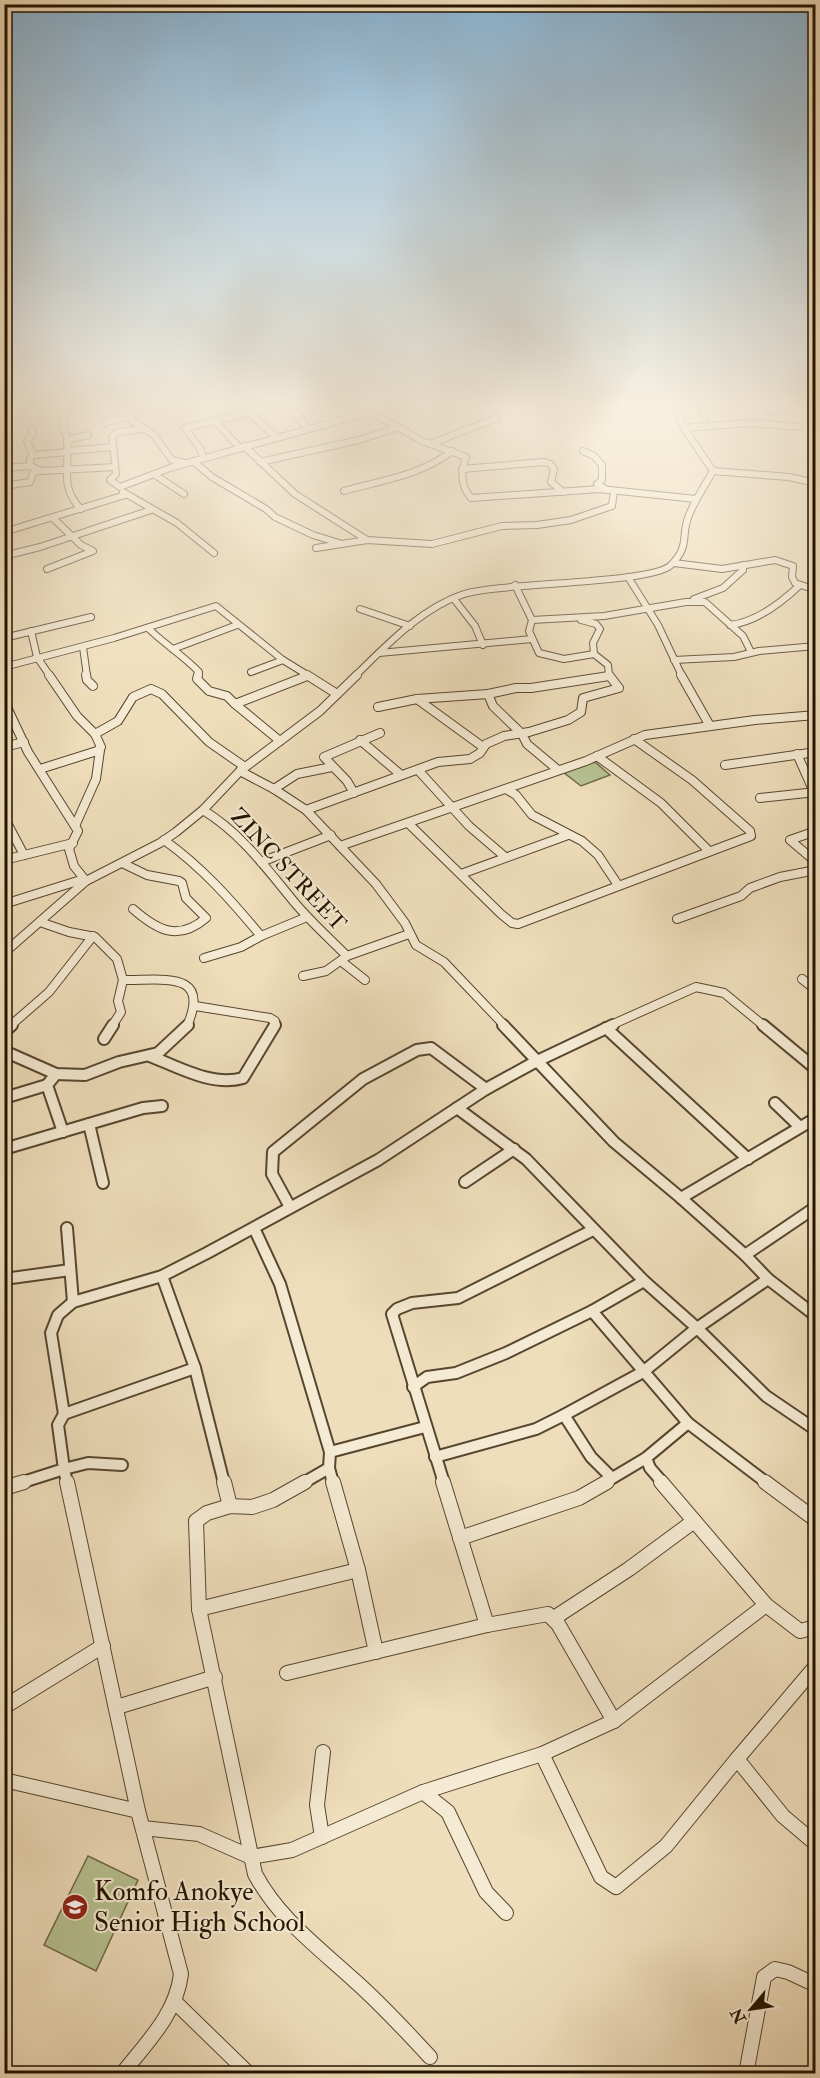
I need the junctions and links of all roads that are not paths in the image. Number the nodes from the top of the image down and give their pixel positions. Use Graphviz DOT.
graph roads {
  1 [pos="76,504"];
  2 [pos="97,504"];
  3 [pos="141,504"];
  4 [pos="257,504"];
  5 [pos="311,504"];
  6 [pos="612,504"];
  7 [pos="694,504"];
  8 [pos="81,509"];
  9 [pos="151,510"];
  10 [pos="53,518"];
  11 [pos="4,532"];
  12 [pos="72,535"];
  13 [pos="367,540"];
  14 [pos="344,545"];
  15 [pos="316,548"];
  16 [pos="214,553"];
  17 [pos="4,556"];
  18 [pos="674,563"];
  19 [pos="743,565"];
  20 [pos="47,569"];
  21 [pos="628,577"];
  22 [pos="515,585"];
  23 [pos="800,585"];
  24 [pos="816,590"];
  25 [pos="454,599"];
  26 [pos="691,601"];
  27 [pos="360,609"];
  28 [pos="648,609"];
  29 [pos="91,617"];
  30 [pos="576,619"];
  31 [pos="532,620"];
  32 [pos="237,625"];
  33 [pos="730,625"];
  34 [pos="410,626"];
  35 [pos="148,628"];
  36 [pos="31,631"];
  37 [pos="4,638"];
  38 [pos="532,639"];
  39 [pos="483,645"];
  40 [pos="83,646"];
  41 [pos="816,646"];
  42 [pos="173,649"];
  43 [pos="751,652"];
  44 [pos="379,653"];
  45 [pos="594,654"];
  46 [pos="38,657"];
  47 [pos="283,660"];
  48 [pos="674,660"];
  49 [pos="4,667"];
  50 [pos="252,672"];
  51 [pos="307,676"];
  52 [pos="609,676"];
  53 [pos="93,686"];
  54 [pos="337,694"];
  55 [pos="488,694"];
  56 [pos="417,699"];
  57 [pos="4,700"];
  58 [pos="235,704"];
  59 [pos="378,707"];
  60 [pos="8,715"];
  61 [pos="816,715"];
  62 [pos="704,718"];
  63 [pos="710,726"];
  64 [pos="690,729"];
  65 [pos="380,733"];
  66 [pos="95,734"];
  67 [pos="522,734"];
  68 [pos="634,739"];
  69 [pos="360,740"];
  70 [pos="280,741"];
  71 [pos="24,742"];
  72 [pos="4,747"];
  73 [pos="483,747"];
  74 [pos="100,750"];
  75 [pos="816,752"];
  76 [pos="797,754"];
  77 [pos="597,756"];
  78 [pos="725,765"];
  79 [pos="332,767"];
  80 [pos="40,769"];
  81 [pos="243,769"];
  82 [pos="418,770"];
  83 [pos="558,770"];
  84 [pos="400,774"];
  85 [pos="274,789"];
  86 [pos="506,789"];
  87 [pos="815,792"];
  88 [pos="354,793"];
  89 [pos="760,798"];
  90 [pos="453,809"];
  91 [pos="203,810"];
  92 [pos="306,810"];
  93 [pos="4,817"];
  94 [pos="409,824"];
  95 [pos="75,826"];
  96 [pos="816,831"];
  97 [pos="331,835"];
  98 [pos="568,835"];
  99 [pos="164,840"];
  100 [pos="73,843"];
  101 [pos="340,846"];
  102 [pos="709,851"];
  103 [pos="24,855"];
  104 [pos="504,856"];
  105 [pos="4,860"];
  106 [pos="261,862"];
  107 [pos="816,862"];
  108 [pos="122,863"];
  109 [pos="816,870"];
  110 [pos="461,874"];
  111 [pos="85,880"];
  112 [pos="618,885"];
  113 [pos="4,904"];
  114 [pos="134,909"];
  115 [pos="307,917"];
  116 [pos="677,919"];
  117 [pos="40,922"];
  118 [pos="409,934"];
  119 [pos="93,936"];
  120 [pos="261,936"];
  121 [pos="4,953"];
  122 [pos="204,958"];
  123 [pos="344,959"];
  124 [pos="303,976"];
  125 [pos="802,979"];
  126 [pos="123,980"];
  127 [pos="365,980"];
  128 [pos="816,990"];
  129 [pos="195,1006"];
  130 [pos="606,1028"];
  131 [pos="4,1032"];
  132 [pos="104,1040"];
  133 [pos="4,1051"];
  134 [pos="150,1056"];
  135 [pos="535,1062"];
  136 [pos="816,1069"];
  137 [pos="56,1074"];
  138 [pos="47,1085"];
  139 [pos="486,1089"];
  140 [pos="4,1098"];
  141 [pos="775,1103"];
  142 [pos="162,1106"];
  143 [pos="457,1108"];
  144 [pos="816,1118"];
  145 [pos="89,1124"];
  146 [pos="800,1127"];
  147 [pos="63,1132"];
  148 [pos="4,1149"];
  149 [pos="514,1149"];
  150 [pos="748,1159"];
  151 [pos="465,1182"];
  152 [pos="104,1183"];
  153 [pos="681,1198"];
  154 [pos="290,1207"];
  155 [pos="816,1207"];
  156 [pos="68,1228"];
  157 [pos="254,1228"];
  158 [pos="593,1230"];
  159 [pos="745,1255"];
  160 [pos="70,1270"];
  161 [pos="162,1275"];
  162 [pos="4,1279"];
  163 [pos="768,1279"];
  164 [pos="644,1281"];
  165 [pos="73,1302"];
  166 [pos="592,1311"];
  167 [pos="816,1316"];
  168 [pos="697,1328"];
  169 [pos="195,1368"];
  170 [pos="643,1372"];
  171 [pos="413,1387"];
  172 [pos="64,1414"];
  173 [pos="564,1415"];
  174 [pos="688,1423"];
  175 [pos="425,1427"];
  176 [pos="816,1430"];
  177 [pos="330,1452"];
  178 [pos="435,1457"];
  179 [pos="646,1458"];
  180 [pos="122,1465"];
  181 [pos="329,1468"];
  182 [pos="64,1469"];
  183 [pos="612,1478"];
  184 [pos="4,1488"];
  185 [pos="230,1506"];
  186 [pos="816,1520"];
  187 [pos="694,1521"];
  188 [pos="460,1538"];
  189 [pos="358,1570"];
  190 [pos="766,1605"];
  191 [pos="199,1609"];
  192 [pos="554,1618"];
  193 [pos="487,1625"];
  194 [pos="816,1627"];
  195 [pos="104,1646"];
  196 [pos="376,1652"];
  197 [pos="816,1666"];
  198 [pos="287,1673"];
  199 [pos="215,1677"];
  200 [pos="4,1707"];
  201 [pos="117,1707"];
  202 [pos="614,1721"];
  203 [pos="323,1752"];
  204 [pos="542,1754"];
  205 [pos="737,1759"];
  206 [pos="4,1780"];
  207 [pos="423,1792"];
  208 [pos="138,1811"];
  209 [pos="143,1828"];
  210 [pos="322,1837"];
  211 [pos="816,1844"];
  212 [pos="251,1857"];
  213 [pos="506,1913"];
  214 [pos="816,1986"];
  215 [pos="176,2003"];
  216 [pos="430,2057"];
  217 [pos="122,2073"];
  218 [pos="249,2073"];
  219 [pos="746,2073"];
  1 -- 8 [label="street"];
  2 -- 8 [label="street"];
  3 -- 9 [label="street"];
  4 -- 14 [label="street"];
  5 -- 13 [label="street"];
  6 -- 13 [label="street"];
  7 -- 18 [label="street"];
  8 -- 10 [label="street"];
  9 -- 12 [label="street"];
  9 -- 16 [label="street"];
  10 -- 11 [label="street"];
  10 -- 12 [label="street"];
  12 -- 17 [label="street"];
  12 -- 20 [label="street"];
  13 -- 14 [label="street"];
  14 -- 15 [label="street"];
  18 -- 19 [label="street"];
  18 -- 21 [label="street"];
  19 -- 23 [label="street"];
  19 -- 26 [label="street"];
  21 -- 22 [label="street"];
  21 -- 28 [label="street"];
  22 -- 25 [label="street"];
  22 -- 31 [label="street"];
  23 -- 24 [label="street"];
  23 -- 33 [label="street"];
  25 -- 34 [label="street"];
  25 -- 39 [label="street"];
  26 -- 28 [label="street"];
  26 -- 33 [label="street"];
  27 -- 34 [label="street"];
  28 -- 30 [label="street"];
  28 -- 48 [label="street"];
  29 -- 36 [label="street"];
  30 -- 31 [label="street"];
  30 -- 45 [label="street"];
  31 -- 38 [label="street"];
  32 -- 35 [label="street"];
  32 -- 42 [label="street"];
  32 -- 47 [label="street"];
  33 -- 43 [label="street"];
  34 -- 44 [label="street"];
  35 -- 40 [label="street"];
  35 -- 42 [label="street"];
  36 -- 37 [label="street"];
  36 -- 46 [label="street"];
  38 -- 39 [label="street"];
  38 -- 45 [label="street"];
  39 -- 44 [label="street"];
  40 -- 46 [label="street"];
  40 -- 53 [label="street"];
  41 -- 43 [label="street"];
  42 -- 58 [label="street"];
  43 -- 48 [label="street"];
  44 -- 54 [label="street"];
  45 -- 52 [label="street"];
  46 -- 49 [label="street"];
  46 -- 66 [label="street"];
  47 -- 50 [label="street"];
  47 -- 51 [label="street"];
  48 -- 62 [label="street"];
  51 -- 54 [label="street"];
  51 -- 58 [label="street"];
  52 -- 55 [label="street"];
  52 -- 67 [label="street"];
  54 -- 70 [label="street"];
  55 -- 56 [label="street"];
  55 -- 67 [label="street"];
  56 -- 59 [label="street"];
  56 -- 73 [label="street"];
  57 -- 60 [label="street"];
  58 -- 70 [label="street"];
  60 -- 71 [label="street"];
  61 -- 63 [label="street"];
  62 -- 63 [label="street"];
  62 -- 64 [label="street"];
  63 -- 64 [label="street"];
  64 -- 68 [label="street"];
  65 -- 69 [label="street"];
  66 -- 74 [label="street"];
  66 -- 81 [label="street"];
  67 -- 73 [label="street"];
  67 -- 83 [label="street"];
  68 -- 77 [label="street"];
  68 -- 102 [label="street"];
  69 -- 79 [label="street"];
  69 -- 84 [label="street"];
  70 -- 81 [label="street"];
  71 -- 72 [label="street"];
  71 -- 80 [label="street"];
  73 -- 82 [label="street"];
  74 -- 80 [label="street"];
  74 -- 95 [label="street"];
  75 -- 76 [label="street"];
  76 -- 78 [label="street"];
  76 -- 87 [label="street"];
  77 -- 83 [label="street"];
  77 -- 102 [label="street"];
  79 -- 85 [label="street"];
  79 -- 88 [label="street"];
  80 -- 95 [label="street"];
  81 -- 85 [label="street"];
  81 -- 91 [label="street"];
  82 -- 84 [label="street"];
  82 -- 90 [label="street"];
  83 -- 86 [label="street"];
  84 -- 88 [label="street"];
  85 -- 92 [label="street"];
  86 -- 90 [label="street"];
  86 -- 98 [label="street"];
  87 -- 89 [label="street"];
  88 -- 92 [label="street"];
  90 -- 94 [label="street"];
  90 -- 104 [label="street"];
  91 -- 99 [label="street"];
  91 -- 106 [label="street, ZINC STREET"];
  92 -- 97 [label="street"];
  93 -- 103 [label="street"];
  94 -- 101 [label="street"];
  94 -- 110 [label="street"];
  95 -- 100 [label="street"];
  96 -- 107 [label="street"];
  97 -- 101 [label="street"];
  97 -- 106 [label="street"];
  98 -- 104 [label="street"];
  98 -- 112 [label="street"];
  99 -- 108 [label="street"];
  99 -- 120 [label="street"];
  100 -- 103 [label="street"];
  100 -- 111 [label="street"];
  101 -- 118 [label="street"];
  102 -- 112 [label="street"];
  103 -- 105 [label="street"];
  104 -- 110 [label="street"];
  106 -- 115 [label="street, ZINC STREET"];
  108 -- 111 [label="street"];
  108 -- 114 [label="street"];
  109 -- 116 [label="street"];
  110 -- 112 [label="street"];
  111 -- 113 [label="street"];
  111 -- 117 [label="street"];
  115 -- 120 [label="street"];
  115 -- 123 [label="street, ZINC STREET"];
  117 -- 119 [label="street"];
  117 -- 121 [label="street"];
  118 -- 123 [label="street"];
  118 -- 135 [label="street"];
  119 -- 126 [label="street"];
  119 -- 131 [label="street"];
  120 -- 122 [label="street"];
  123 -- 124 [label="street"];
  123 -- 127 [label="street, ZINC STREET"];
  125 -- 128 [label="street"];
  126 -- 129 [label="street"];
  126 -- 132 [label="street"];
  129 -- 134 [label="street"];
  129 -- 134 [label="street"];
  130 -- 135 [label="street"];
  130 -- 136 [label="street"];
  130 -- 150 [label="street"];
  133 -- 137 [label="street"];
  134 -- 137 [label="street"];
  135 -- 139 [label="street"];
  135 -- 153 [label="street"];
  137 -- 138 [label="street"];
  138 -- 140 [label="street"];
  138 -- 147 [label="street"];
  139 -- 143 [label="street"];
  139 -- 154 [label="street"];
  141 -- 146 [label="street"];
  142 -- 145 [label="street"];
  143 -- 149 [label="street"];
  143 -- 154 [label="street"];
  144 -- 146 [label="street"];
  145 -- 147 [label="street"];
  145 -- 152 [label="street"];
  146 -- 150 [label="street"];
  147 -- 148 [label="street"];
  149 -- 151 [label="street"];
  149 -- 158 [label="street"];
  150 -- 153 [label="street"];
  153 -- 159 [label="street"];
  154 -- 157 [label="street"];
  155 -- 159 [label="street"];
  156 -- 160 [label="street"];
  157 -- 161 [label="street"];
  157 -- 177 [label="street"];
  158 -- 164 [label="street"];
  158 -- 171 [label="street"];
  159 -- 163 [label="street"];
  160 -- 162 [label="street"];
  160 -- 165 [label="street"];
  161 -- 165 [label="street"];
  161 -- 169 [label="street"];
  163 -- 167 [label="street"];
  163 -- 168 [label="street"];
  164 -- 166 [label="street"];
  164 -- 168 [label="street"];
  165 -- 172 [label="street"];
  166 -- 170 [label="street"];
  166 -- 171 [label="street"];
  168 -- 170 [label="street"];
  168 -- 176 [label="street"];
  169 -- 172 [label="street"];
  169 -- 185 [label="street"];
  170 -- 173 [label="street"];
  170 -- 174 [label="street"];
  171 -- 175 [label="street"];
  172 -- 182 [label="street"];
  173 -- 178 [label="street"];
  173 -- 183 [label="street"];
  174 -- 179 [label="street"];
  174 -- 186 [label="street"];
  175 -- 177 [label="street"];
  175 -- 178 [label="street"];
  177 -- 181 [label="street"];
  178 -- 188 [label="street"];
  179 -- 183 [label="street"];
  179 -- 187 [label="street"];
  180 -- 182 [label="street"];
  181 -- 185 [label="street"];
  181 -- 189 [label="street"];
  182 -- 184 [label="street"];
  182 -- 195 [label="street"];
  183 -- 188 [label="street"];
  185 -- 191 [label="street"];
  187 -- 190 [label="street"];
  187 -- 192 [label="street"];
  188 -- 193 [label="street"];
  189 -- 191 [label="street"];
  189 -- 196 [label="street"];
  190 -- 194 [label="street"];
  190 -- 202 [label="street"];
  191 -- 199 [label="street"];
  192 -- 193 [label="street"];
  192 -- 202 [label="street"];
  193 -- 196 [label="street"];
  195 -- 200 [label="street"];
  195 -- 201 [label="street"];
  196 -- 198 [label="street"];
  197 -- 205 [label="street"];
  199 -- 201 [label="street"];
  199 -- 212 [label="street"];
  201 -- 208 [label="street"];
  202 -- 204 [label="street"];
  203 -- 210 [label="street"];
  204 -- 205 [label="street"];
  204 -- 207 [label="street"];
  205 -- 211 [label="street"];
  206 -- 208 [label="street"];
  207 -- 210 [label="street"];
  207 -- 213 [label="street"];
  208 -- 209 [label="street"];
  209 -- 212 [label="street"];
  209 -- 215 [label="street"];
  210 -- 212 [label="street"];
  212 -- 216 [label="street"];
  214 -- 219 [label="street"];
  215 -- 217 [label="street"];
  215 -- 218 [label="street"];
}
